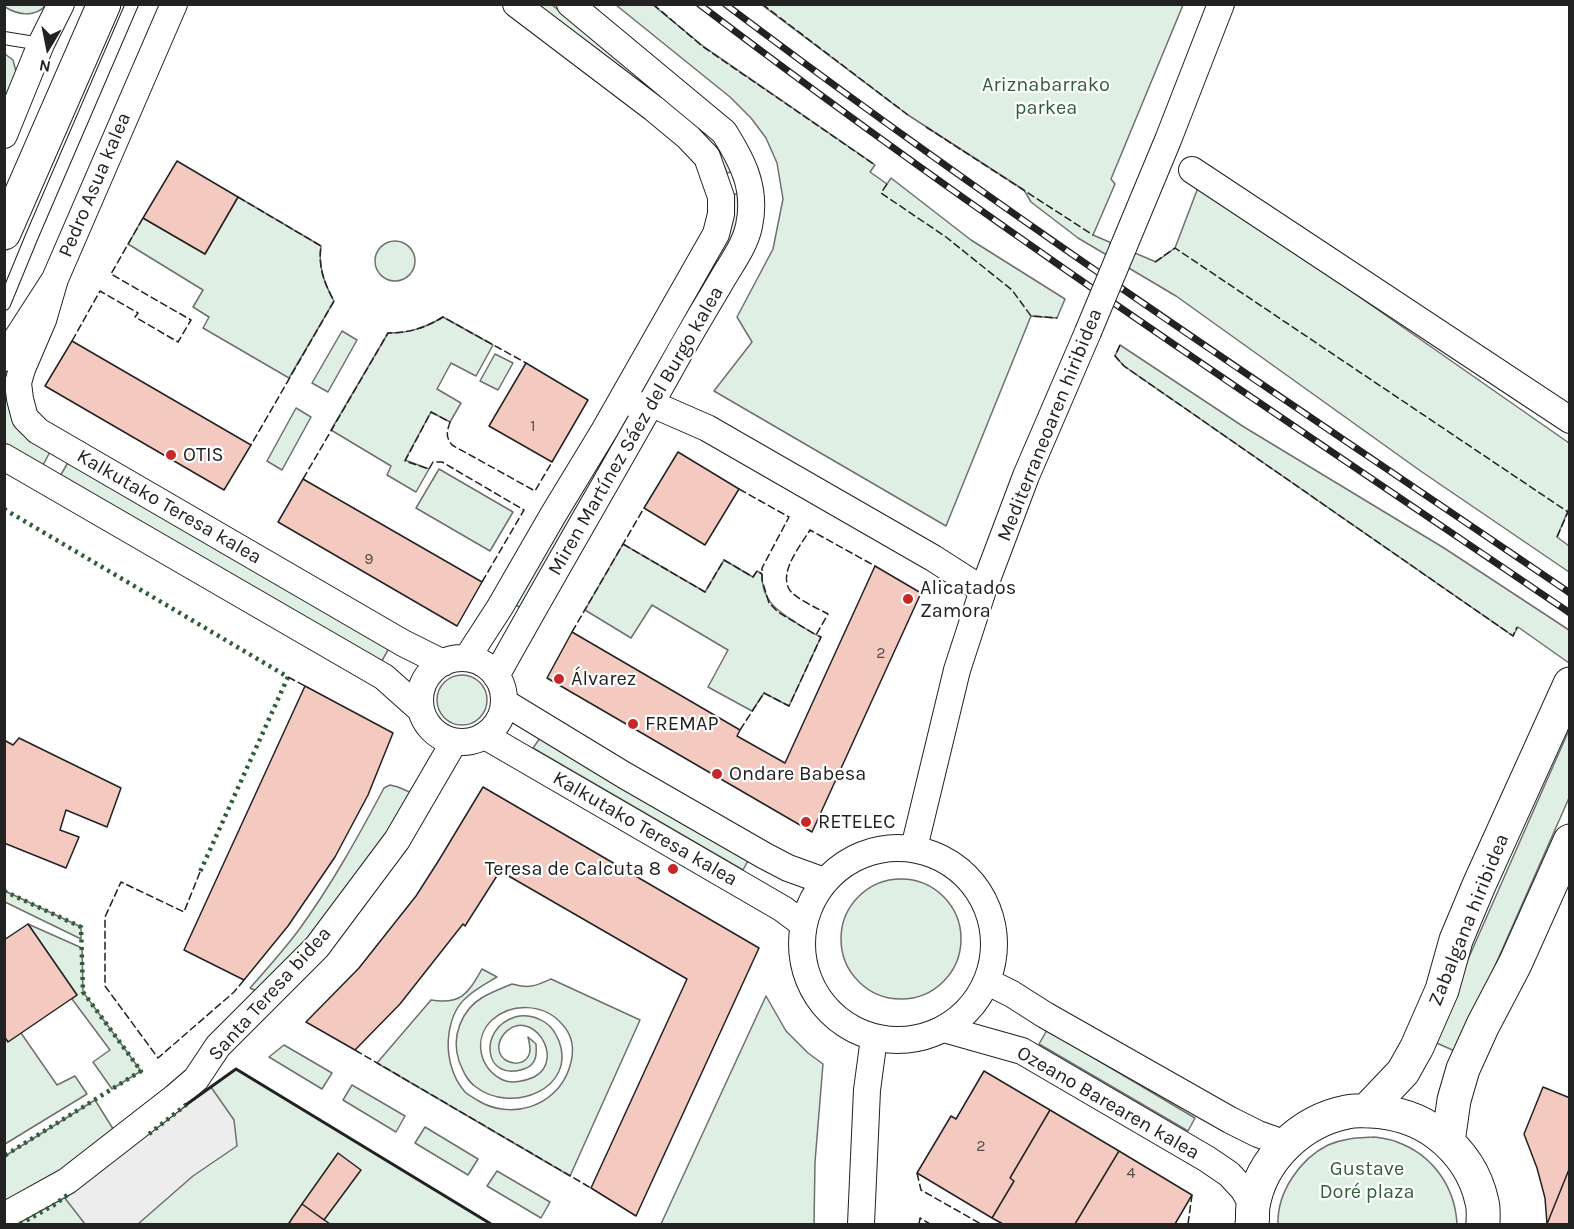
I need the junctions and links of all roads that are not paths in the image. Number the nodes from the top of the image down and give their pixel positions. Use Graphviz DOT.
graph roads {
  1 [pos="61,4"];
  2 [pos="104,4"];
  3 [pos="132,4"];
  4 [pos="174,4"];
  5 [pos="516,4"];
  6 [pos="570,4"];
  7 [pos="1219,7"];
  8 [pos="4,38"];
  9 [pos="41,44"];
  10 [pos="4,135"];
  11 [pos="1192,170"];
  12 [pos="4,233"];
  13 [pos="55,279"];
  14 [pos="4,304"];
  15 [pos="4,358"];
  16 [pos="652,404"];
  17 [pos="616,410"];
  18 [pos="1569,420"];
  19 [pos="4,457"];
  20 [pos="983,590"];
  21 [pos="455,661"];
  22 [pos="496,676"];
  23 [pos="1569,684"];
  24 [pos="504,702"];
  25 [pos="421,710"];
  26 [pos="485,736"];
  27 [pos="454,742"];
  28 [pos="1569,841"];
  29 [pos="914,848"];
  30 [pos="824,881"];
  31 [pos="803,924"];
  32 [pos="988,982"];
  33 [pos="944,1029"];
  34 [pos="874,1038"];
  35 [pos="1366,1111"];
  36 [pos="1448,1142"];
  37 [pos="1286,1144"];
  38 [pos="1253,1215"];
  39 [pos="4,1216"];
  40 [pos="861,1224"];
  41 [pos="1483,1224"];
  1 -- 9 [label="street"];
  2 -- 12 [label="main road"];
  3 -- 14 [label="lane, Pedro Asua kalea"];
  4 -- 13 [label="street, Pedro Asua kalea"];
  5 -- 17 [label="street, Miren Martínez Sáez del Burgo kalea"];
  6 -- 16 [label="street, Miren Martínez Sáez del Burgo kalea"];
  7 -- 20 [label="street, Mediterraneoaren hiribidea, bridge"];
  8 -- 9 [label="lane"];
  9 -- 10 [label="street"];
  11 -- 18 [label="street"];
  13 -- 15 [label="street, Pedro Asua kalea"];
  13 -- 21 [label="street, Kalkutako Teresa kalea"];
  16 -- 17 [label="street"];
  16 -- 20 [label="street"];
  16 -- 22 [label="street, Miren Martínez Sáez del Burgo kalea"];
  17 -- 21 [label="street, Miren Martínez Sáez del Burgo kalea"];
  19 -- 25 [label="street, Kalkutako Teresa kalea"];
  20 -- 29 [label="street, Mediterraneoaren hiribidea"];
  21 -- 22 [label="street"];
  21 -- 25 [label="street"];
  22 -- 24 [label="street"];
  23 -- 35 [label="main road, Zabalgana hiribidea"];
  24 -- 26 [label="street"];
  24 -- 30 [label="street, Kalkutako Teresa kalea"];
  25 -- 27 [label="street"];
  26 -- 27 [label="street"];
  26 -- 31 [label="street, Kalkutako Teresa kalea"];
  27 -- 39 [label="street, Santa Teresa bidea"];
  28 -- 36 [label="main road"];
  29 -- 30 [label="street"];
  29 -- 32 [label="street"];
  30 -- 31 [label="street"];
  31 -- 34 [label="street"];
  32 -- 33 [label="street"];
  32 -- 37 [label="street"];
  33 -- 34 [label="street"];
  33 -- 38 [label="street, Ozeano Barearen kalea"];
  34 -- 40 [label="street"];
  35 -- 36 [label="main road"];
  35 -- 37 [label="main road"];
  36 -- 41 [label="main road"];
  37 -- 38 [label="main road"];
}
